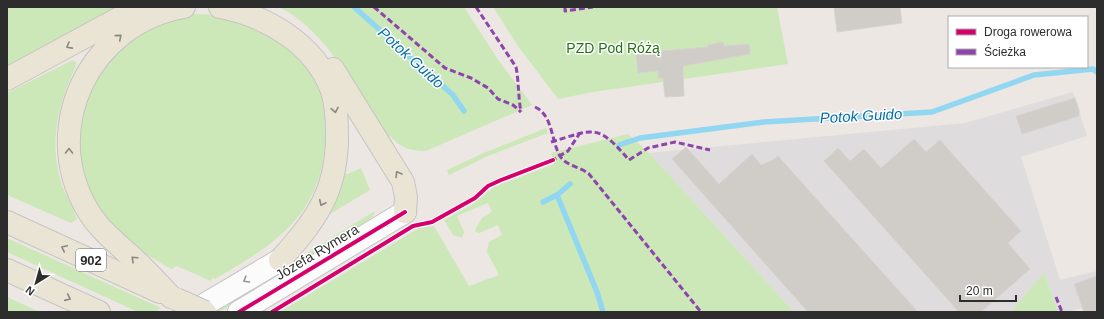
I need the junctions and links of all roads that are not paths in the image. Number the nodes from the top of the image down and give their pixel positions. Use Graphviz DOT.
graph roads {
  1 [pos="141,7"];
  2 [pos="184,7"];
  3 [pos="220,7"];
  4 [pos="265,7"];
  5 [pos="7,79"];
  6 [pos="405,212"];
  7 [pos="7,222"];
  8 [pos="280,260"];
  9 [pos="7,270"];
  10 [pos="180,302"];
  11 [pos="99,312"];
  12 [pos="205,312"];
  13 [pos="239,312"];
  1 -- 5 [label="main road, one-way"];
  10 -- 2 [label="main road, one-way"];
  3 -- 8 [label="main road, one-way"];
  6 -- 4 [label="main road, one-way"];
  6 -- 13 [label="street, Józefa Rymera"];
  10 -- 7 [label="main road, 902, one-way"];
  8 -- 10 [label="street, Józefa Rymera, one-way"];
  9 -- 11 [label="main road, one-way"];
  10 -- 12 [label="main road, 902, bridge"];
}
